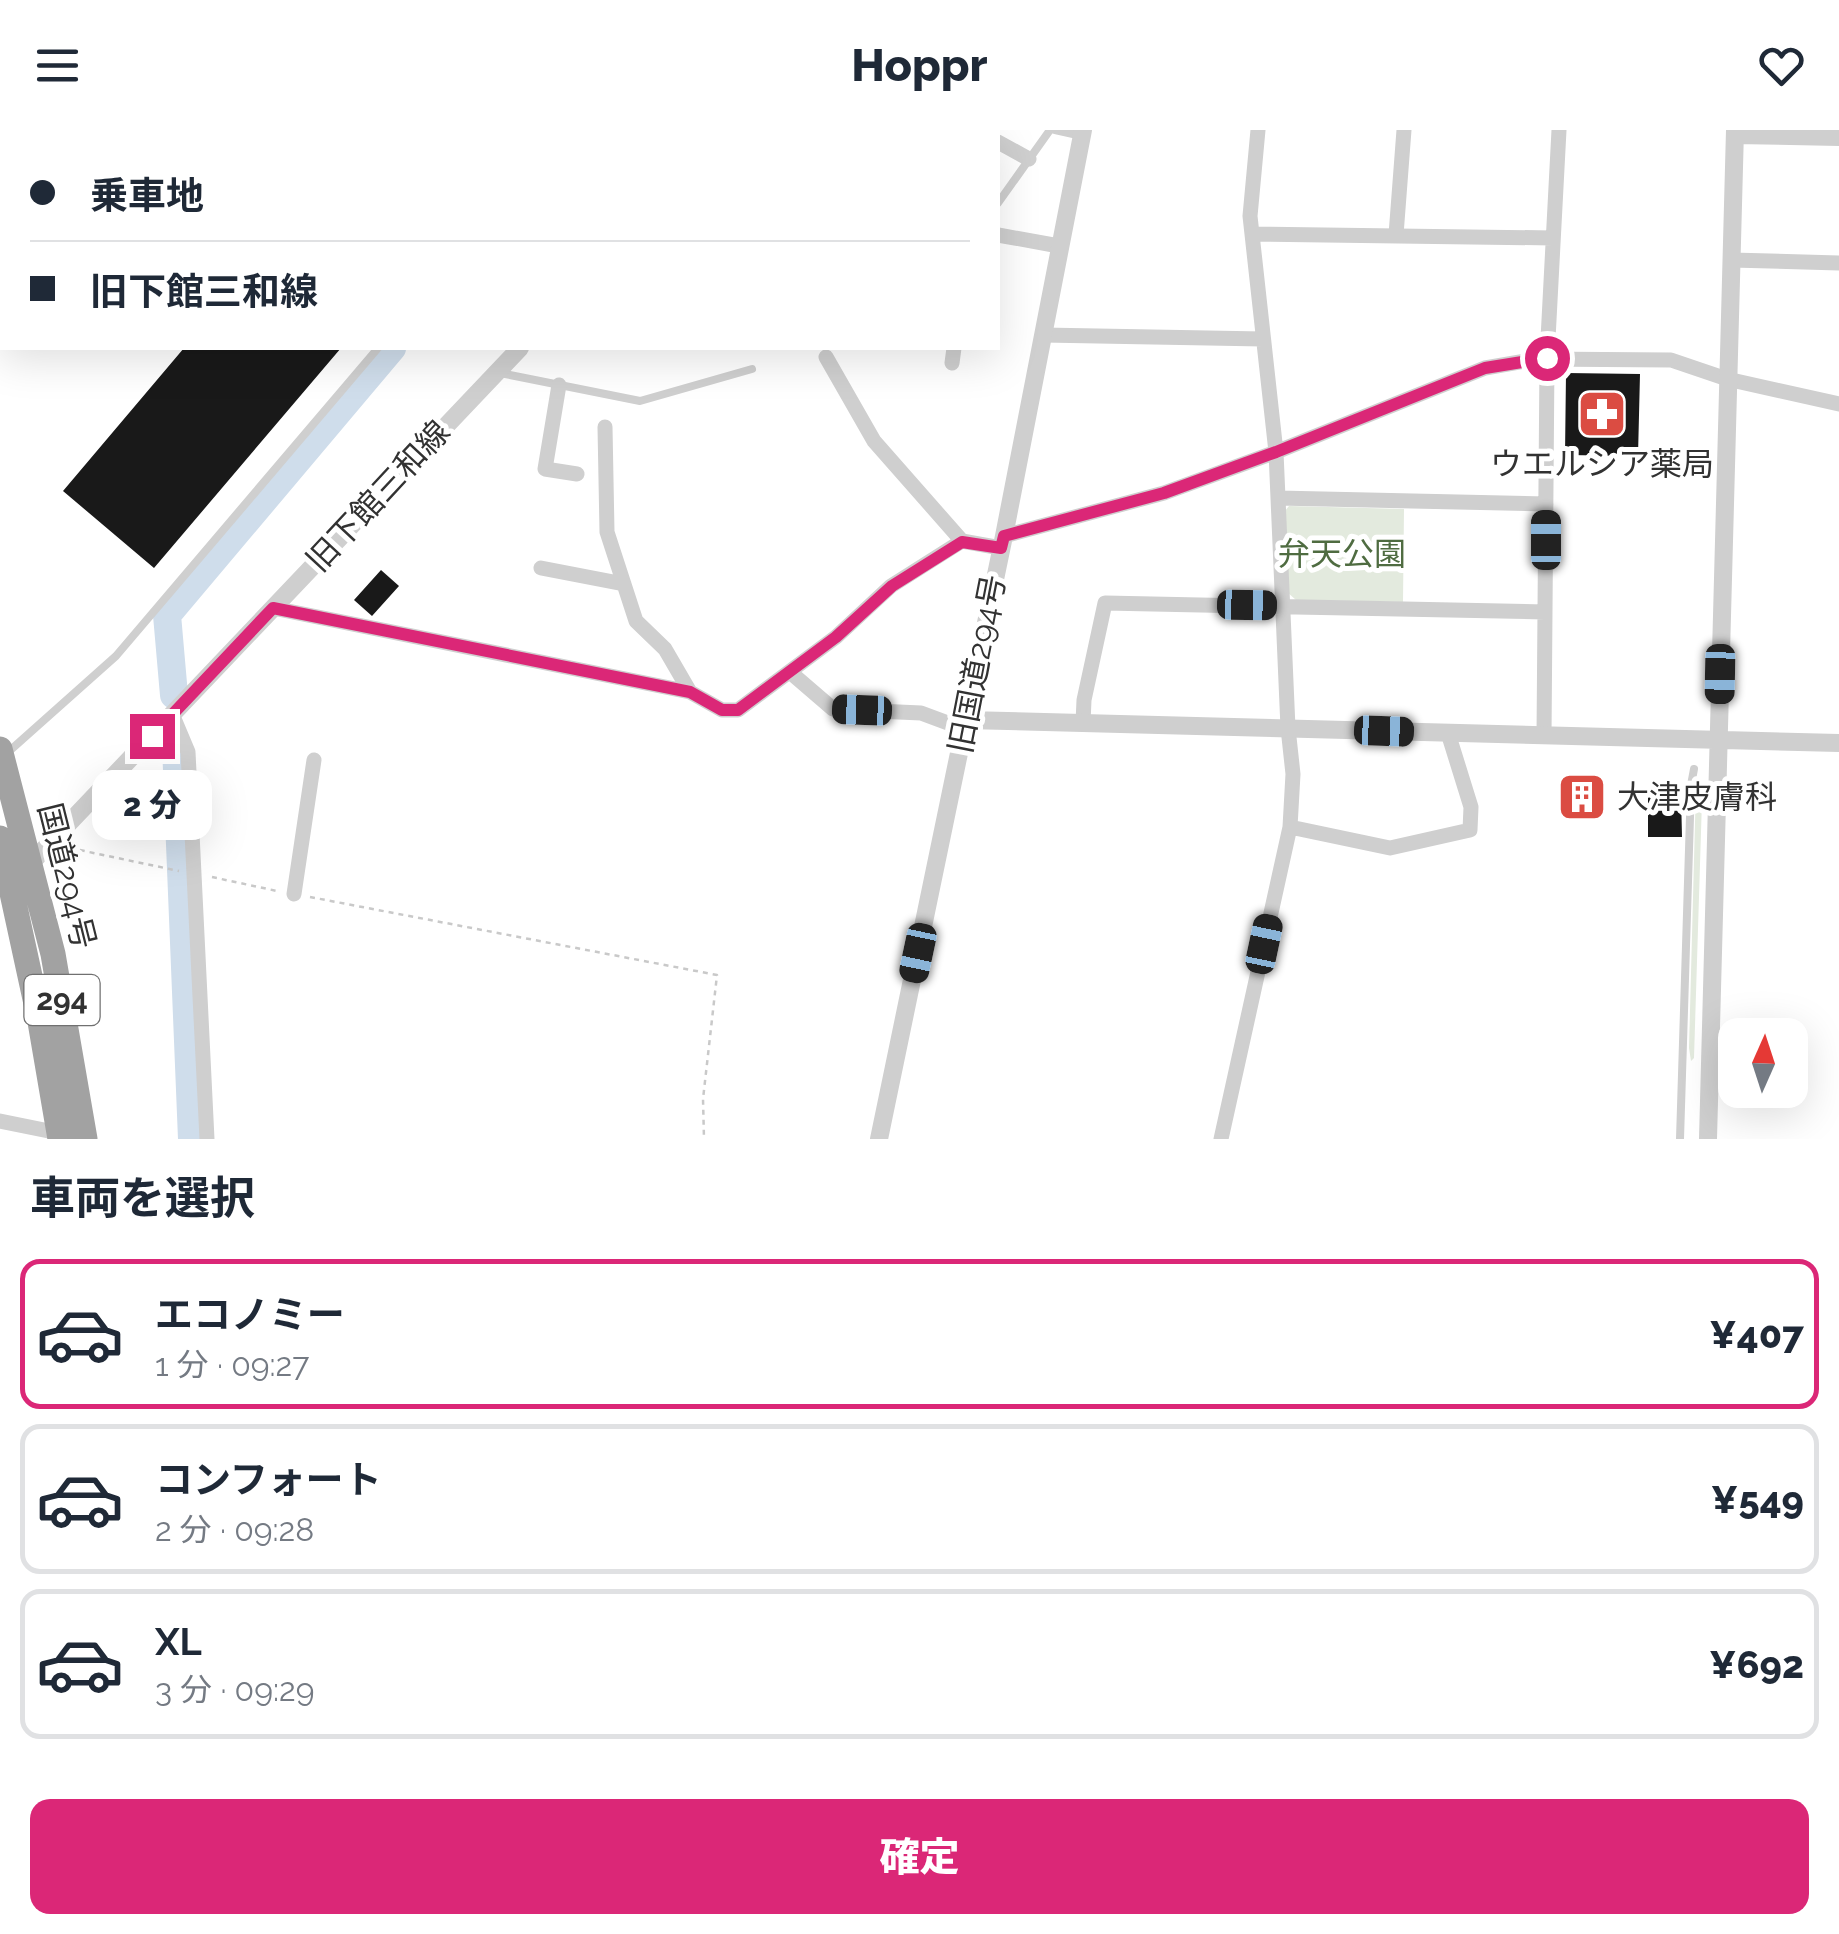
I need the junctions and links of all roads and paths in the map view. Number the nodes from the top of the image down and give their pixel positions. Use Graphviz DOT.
graph roads {
  1 [pos="1052,130"];
  2 [pos="1258,130"];
  3 [pos="1404,130"];
  4 [pos="1559,130"];
  5 [pos="1078,132"];
  6 [pos="1735,132"];
  7 [pos="1839,137"];
  8 [pos="1000,143"];
  9 [pos="1028,159"];
  10 [pos="1000,200"];
  11 [pos="1252,234"];
  12 [pos="1396,234"];
  13 [pos="1000,235"];
  14 [pos="1553,238"];
  15 [pos="1059,246"];
  16 [pos="1731,260"];
  17 [pos="1839,263"];
  18 [pos="1043,335"];
  19 [pos="1263,340"];
  20 [pos="376,350"];
  21 [pos="518,350"];
  22 [pos="826,357"];
  23 [pos="1547,358"];
  24 [pos="752,369"];
  25 [pos="496,372"];
  26 [pos="1727,379"];
  27 [pos="559,385"];
  28 [pos="1839,404"];
  29 [pos="605,427"];
  30 [pos="1276,452"];
  31 [pos="578,474"];
  32 [pos="1278,498"];
  33 [pos="1546,504"];
  34 [pos="962,542"];
  35 [pos="1002,542"];
  36 [pos="541,568"];
  37 [pos="624,584"];
  38 [pos="1282,606"];
  39 [pos="273,608"];
  40 [pos="1545,612"];
  41 [pos="790,672"];
  42 [pos="690,692"];
  43 [pos="172,714"];
  44 [pos="1083,722"];
  45 [pos="965,724"];
  46 [pos="1288,728"];
  47 [pos="1448,733"];
  48 [pos="1544,736"];
  49 [pos="1719,741"];
  50 [pos="1839,744"];
  51 [pos="1,753"];
  52 [pos="314,760"];
  53 [pos="1694,769"];
  54 [pos="1290,826"];
  55 [pos="63,830"];
  56 [pos="0,838"];
  57 [pos="31,863"];
  58 [pos="194,874"];
  59 [pos="294,894"];
  60 [pos="0,1120"];
  61 [pos="59,1136"];
  62 [pos="84,1139"];
  63 [pos="206,1139"];
  64 [pos="704,1139"];
  65 [pos="879,1139"];
  66 [pos="1221,1139"];
  67 [pos="1680,1139"];
  68 [pos="1708,1139"];
  1 -- 5 [label="lane"];
  1 -- 9 [label="lane"];
  2 -- 11 [label="street"];
  3 -- 12 [label="street"];
  4 -- 14 [label="street"];
  5 -- 15 [label="street, 旧国道294号"];
  6 -- 7 [label="street"];
  6 -- 16 [label="street"];
  8 -- 9 [label="street"];
  9 -- 10 [label="lane"];
  11 -- 12 [label="street"];
  11 -- 19 [label="street"];
  12 -- 14 [label="street"];
  13 -- 15 [label="street"];
  14 -- 23 [label="street"];
  15 -- 18 [label="street, 旧国道294号"];
  16 -- 17 [label="street"];
  16 -- 26 [label="street"];
  18 -- 19 [label="street"];
  18 -- 35 [label="street, 旧国道294号"];
  19 -- 30 [label="street"];
  20 -- 51 [label="lane"];
  21 -- 25 [label="street, 旧下館三和線"];
  22 -- 34 [label="street"];
  23 -- 26 [label="street"];
  23 -- 30 [label="street"];
  23 -- 33 [label="street"];
  24 -- 27 [label="lane"];
  25 -- 27 [label="lane"];
  25 -- 39 [label="street, 旧下館三和線"];
  26 -- 28 [label="street"];
  26 -- 49 [label="street"];
  27 -- 31 [label="street"];
  29 -- 37 [label="street"];
  30 -- 32 [label="street"];
  30 -- 35 [label="street"];
  32 -- 33 [label="street"];
  32 -- 38 [label="street"];
  33 -- 40 [label="street"];
  34 -- 35 [label="street"];
  34 -- 41 [label="street"];
  35 -- 45 [label="street, 旧国道294号"];
  36 -- 37 [label="street"];
  37 -- 42 [label="street"];
  38 -- 40 [label="street"];
  38 -- 44 [label="street"];
  38 -- 46 [label="street"];
  39 -- 42 [label="street"];
  39 -- 43 [label="street, 旧下館三和線"];
  40 -- 48 [label="street"];
  41 -- 42 [label="street"];
  41 -- 45 [label="street"];
  43 -- 55 [label="street, 旧下館三和線"];
  43 -- 58 [label="street"];
  44 -- 45 [label="street"];
  44 -- 46 [label="street"];
  45 -- 65 [label="street, 旧国道294号"];
  46 -- 47 [label="street"];
  46 -- 54 [label="street"];
  47 -- 48 [label="street"];
  47 -- 54 [label="street"];
  48 -- 49 [label="street"];
  49 -- 50 [label="street"];
  49 -- 68 [label="street"];
  51 -- 57 [label="highway, 国道294号 / 294"];
  52 -- 59 [label="street"];
  53 -- 67 [label="lane"];
  54 -- 66 [label="street"];
  55 -- 57 [label="street, 旧下館三和線"];
  55 -- 58 [label="path"];
  56 -- 61 [label="highway, 国道294号 / 294"];
  57 -- 62 [label="highway, 国道294号 / 294"];
  58 -- 59 [label="path"];
  58 -- 63 [label="street"];
  59 -- 64 [label="path"];
  60 -- 61 [label="street"];
}
